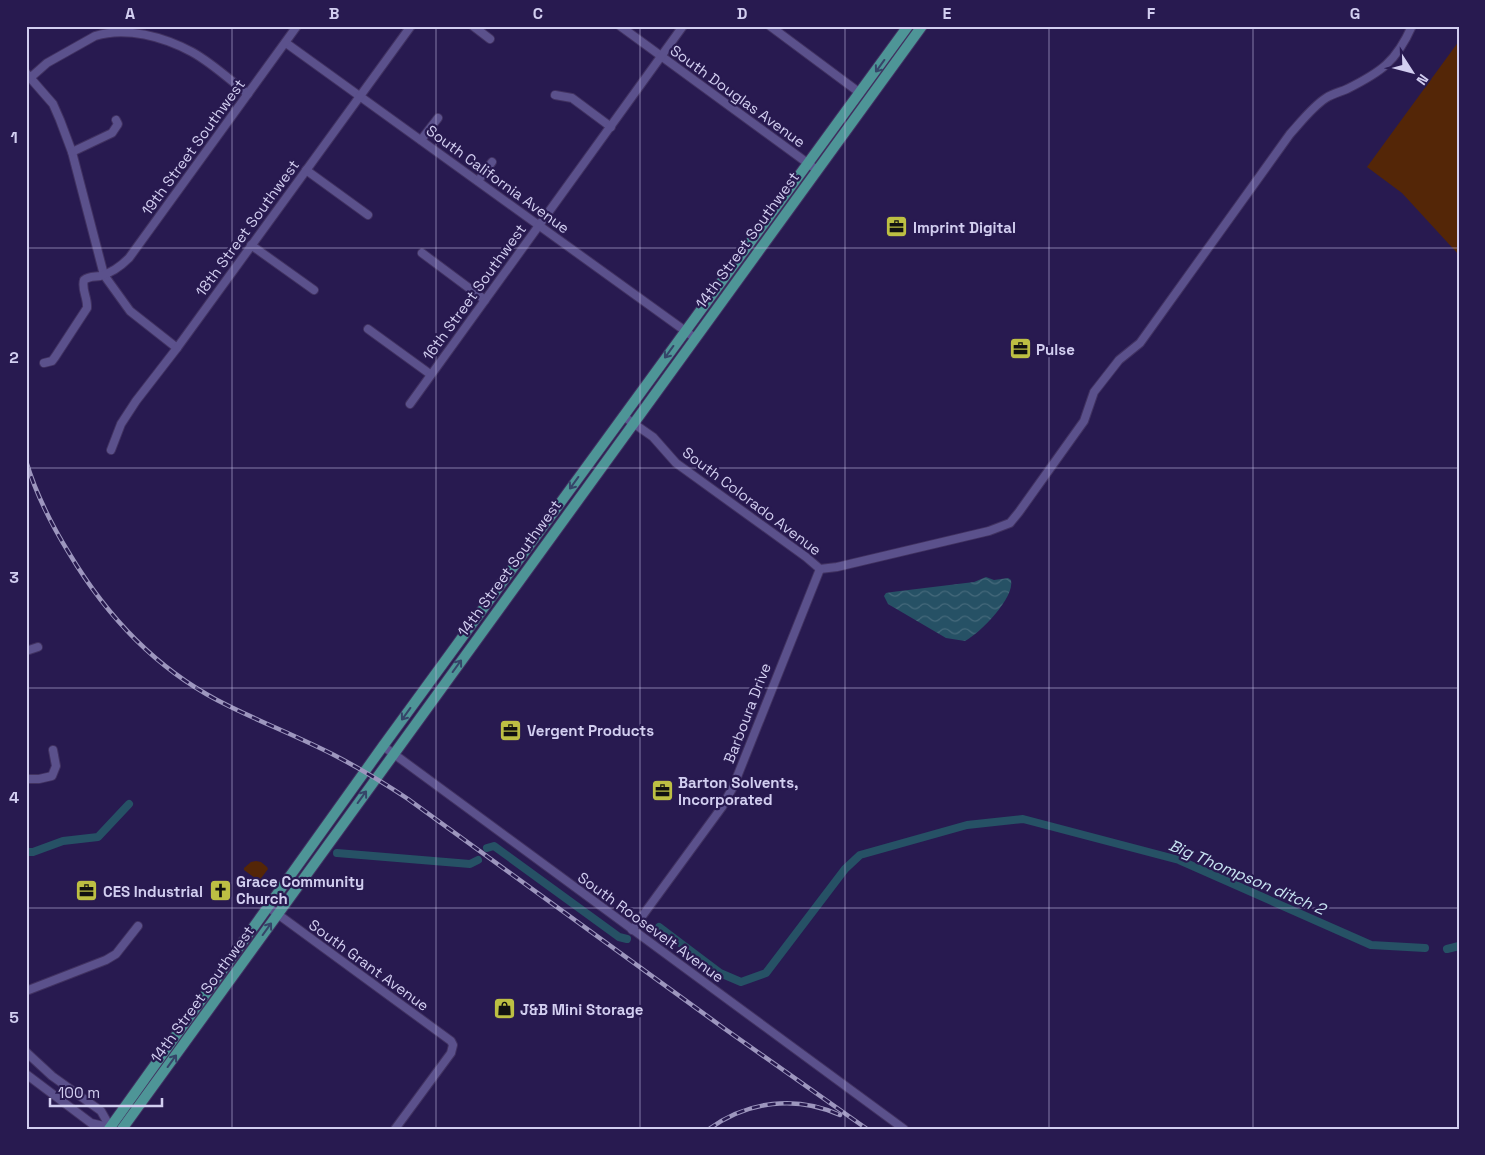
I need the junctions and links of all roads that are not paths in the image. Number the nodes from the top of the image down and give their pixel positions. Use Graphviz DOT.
graph roads {
  1 [pos="297,26"];
  2 [pos="411,26"];
  3 [pos="472,26"];
  4 [pos="620,26"];
  5 [pos="683,26"];
  6 [pos="770,26"];
  7 [pos="908,26"];
  8 [pos="922,26"];
  9 [pos="1412,26"];
  10 [pos="490,39"];
  11 [pos="286,42"];
  12 [pos="660,57"];
  13 [pos="28,76"];
  14 [pos="860,93"];
  15 [pos="248,94"];
  16 [pos="554,94"];
  17 [pos="360,96"];
  18 [pos="438,118"];
  19 [pos="116,120"];
  20 [pos="611,127"];
  21 [pos="421,140"];
  22 [pos="72,152"];
  23 [pos="492,162"];
  24 [pos="813,167"];
  25 [pos="306,170"];
  26 [pos="478,181"];
  27 [pos="368,215"];
  28 [pos="538,226"];
  29 [pos="251,245"];
  30 [pos="422,253"];
  31 [pos="104,275"];
  32 [pos="314,290"];
  33 [pos="485,300"];
  34 [pos="368,330"];
  35 [pos="685,331"];
  36 [pos="694,338"];
  37 [pos="177,348"];
  38 [pos="44,364"];
  39 [pos="430,374"];
  40 [pos="410,404"];
  41 [pos="623,416"];
  42 [pos="633,423"];
  43 [pos="111,450"];
  44 [pos="820,569"];
  45 [pos="38,647"];
  46 [pos="26,651"];
  47 [pos="383,746"];
  48 [pos="53,750"];
  49 [pos="393,754"];
  50 [pos="26,779"];
  51 [pos="268,907"];
  52 [pos="278,915"];
  53 [pos="138,926"];
  54 [pos="632,930"];
  55 [pos="26,991"];
  56 [pos="26,1052"];
  57 [pos="26,1074"];
  58 [pos="110,1128"];
  59 [pos="122,1129"];
  60 [pos="396,1129"];
  61 [pos="904,1129"];
  1 -- 11 [label="street, 19th Street Southwest"];
  2 -- 17 [label="street, 18th Street Southwest"];
  3 -- 10 [label="street"];
  4 -- 12 [label="street, South Douglas Avenue"];
  5 -- 12 [label="street, 16th Street Southwest"];
  6 -- 14 [label="street"];
  7 -- 14 [label="main road, 14th Street Southwest, one-way"];
  8 -- 24 [label="main road, 14th Street Southwest"];
  9 -- 44 [label="street"];
  11 -- 15 [label="street, 19th Street Southwest"];
  11 -- 17 [label="street, South California Avenue"];
  12 -- 20 [label="street, 16th Street Southwest"];
  12 -- 24 [label="street, South Douglas Avenue"];
  13 -- 15 [label="street"];
  13 -- 22 [label="street"];
  14 -- 24 [label="main road, 14th Street Southwest"];
  15 -- 31 [label="street, 19th Street Southwest"];
  16 -- 20 [label="street"];
  17 -- 21 [label="street, South California Avenue"];
  17 -- 25 [label="street, 18th Street Southwest"];
  18 -- 21 [label="street"];
  19 -- 22 [label="street"];
  20 -- 28 [label="street, 16th Street Southwest"];
  21 -- 26 [label="street, South California Avenue"];
  22 -- 31 [label="street"];
  23 -- 26 [label="street"];
  24 -- 35 [label="main road, 14th Street Southwest"];
  24 -- 36 [label="main road, 14th Street Southwest"];
  25 -- 27 [label="street"];
  25 -- 29 [label="street, 18th Street Southwest"];
  26 -- 28 [label="street, South California Avenue"];
  28 -- 33 [label="street, 16th Street Southwest"];
  28 -- 35 [label="street, South California Avenue"];
  29 -- 32 [label="street"];
  29 -- 37 [label="street, 18th Street Southwest"];
  30 -- 33 [label="street"];
  31 -- 37 [label="street"];
  31 -- 38 [label="street, 19th Street Southwest"];
  33 -- 39 [label="street, 16th Street Southwest"];
  34 -- 39 [label="street"];
  35 -- 36 [label="street, South California Avenue"];
  35 -- 41 [label="main road, 14th Street Southwest, one-way"];
  36 -- 42 [label="main road, 14th Street Southwest"];
  37 -- 43 [label="street, 18th Street Southwest"];
  39 -- 40 [label="street, 16th Street Southwest"];
  41 -- 42 [label="street, South Colorado Avenue"];
  41 -- 47 [label="main road, 14th Street Southwest, one-way"];
  42 -- 44 [label="street, South Colorado Avenue"];
  49 -- 42 [label="main road, 14th Street Southwest, one-way"];
  44 -- 54 [label="street, Barboura Drive"];
  45 -- 46 [label="street"];
  47 -- 49 [label="street, South Roosevelt Avenue"];
  47 -- 51 [label="main road, 14th Street Southwest"];
  48 -- 50 [label="street"];
  52 -- 49 [label="main road, 14th Street Southwest, one-way"];
  49 -- 54 [label="street, South Roosevelt Avenue"];
  51 -- 52 [label="street, South Grant Avenue"];
  51 -- 58 [label="main road, 14th Street Southwest"];
  59 -- 52 [label="main road, 14th Street Southwest, one-way"];
  52 -- 60 [label="street, South Grant Avenue"];
  53 -- 55 [label="street"];
  54 -- 61 [label="street, South Roosevelt Avenue"];
  56 -- 58 [label="street"];
  57 -- 58 [label="street"];
}
